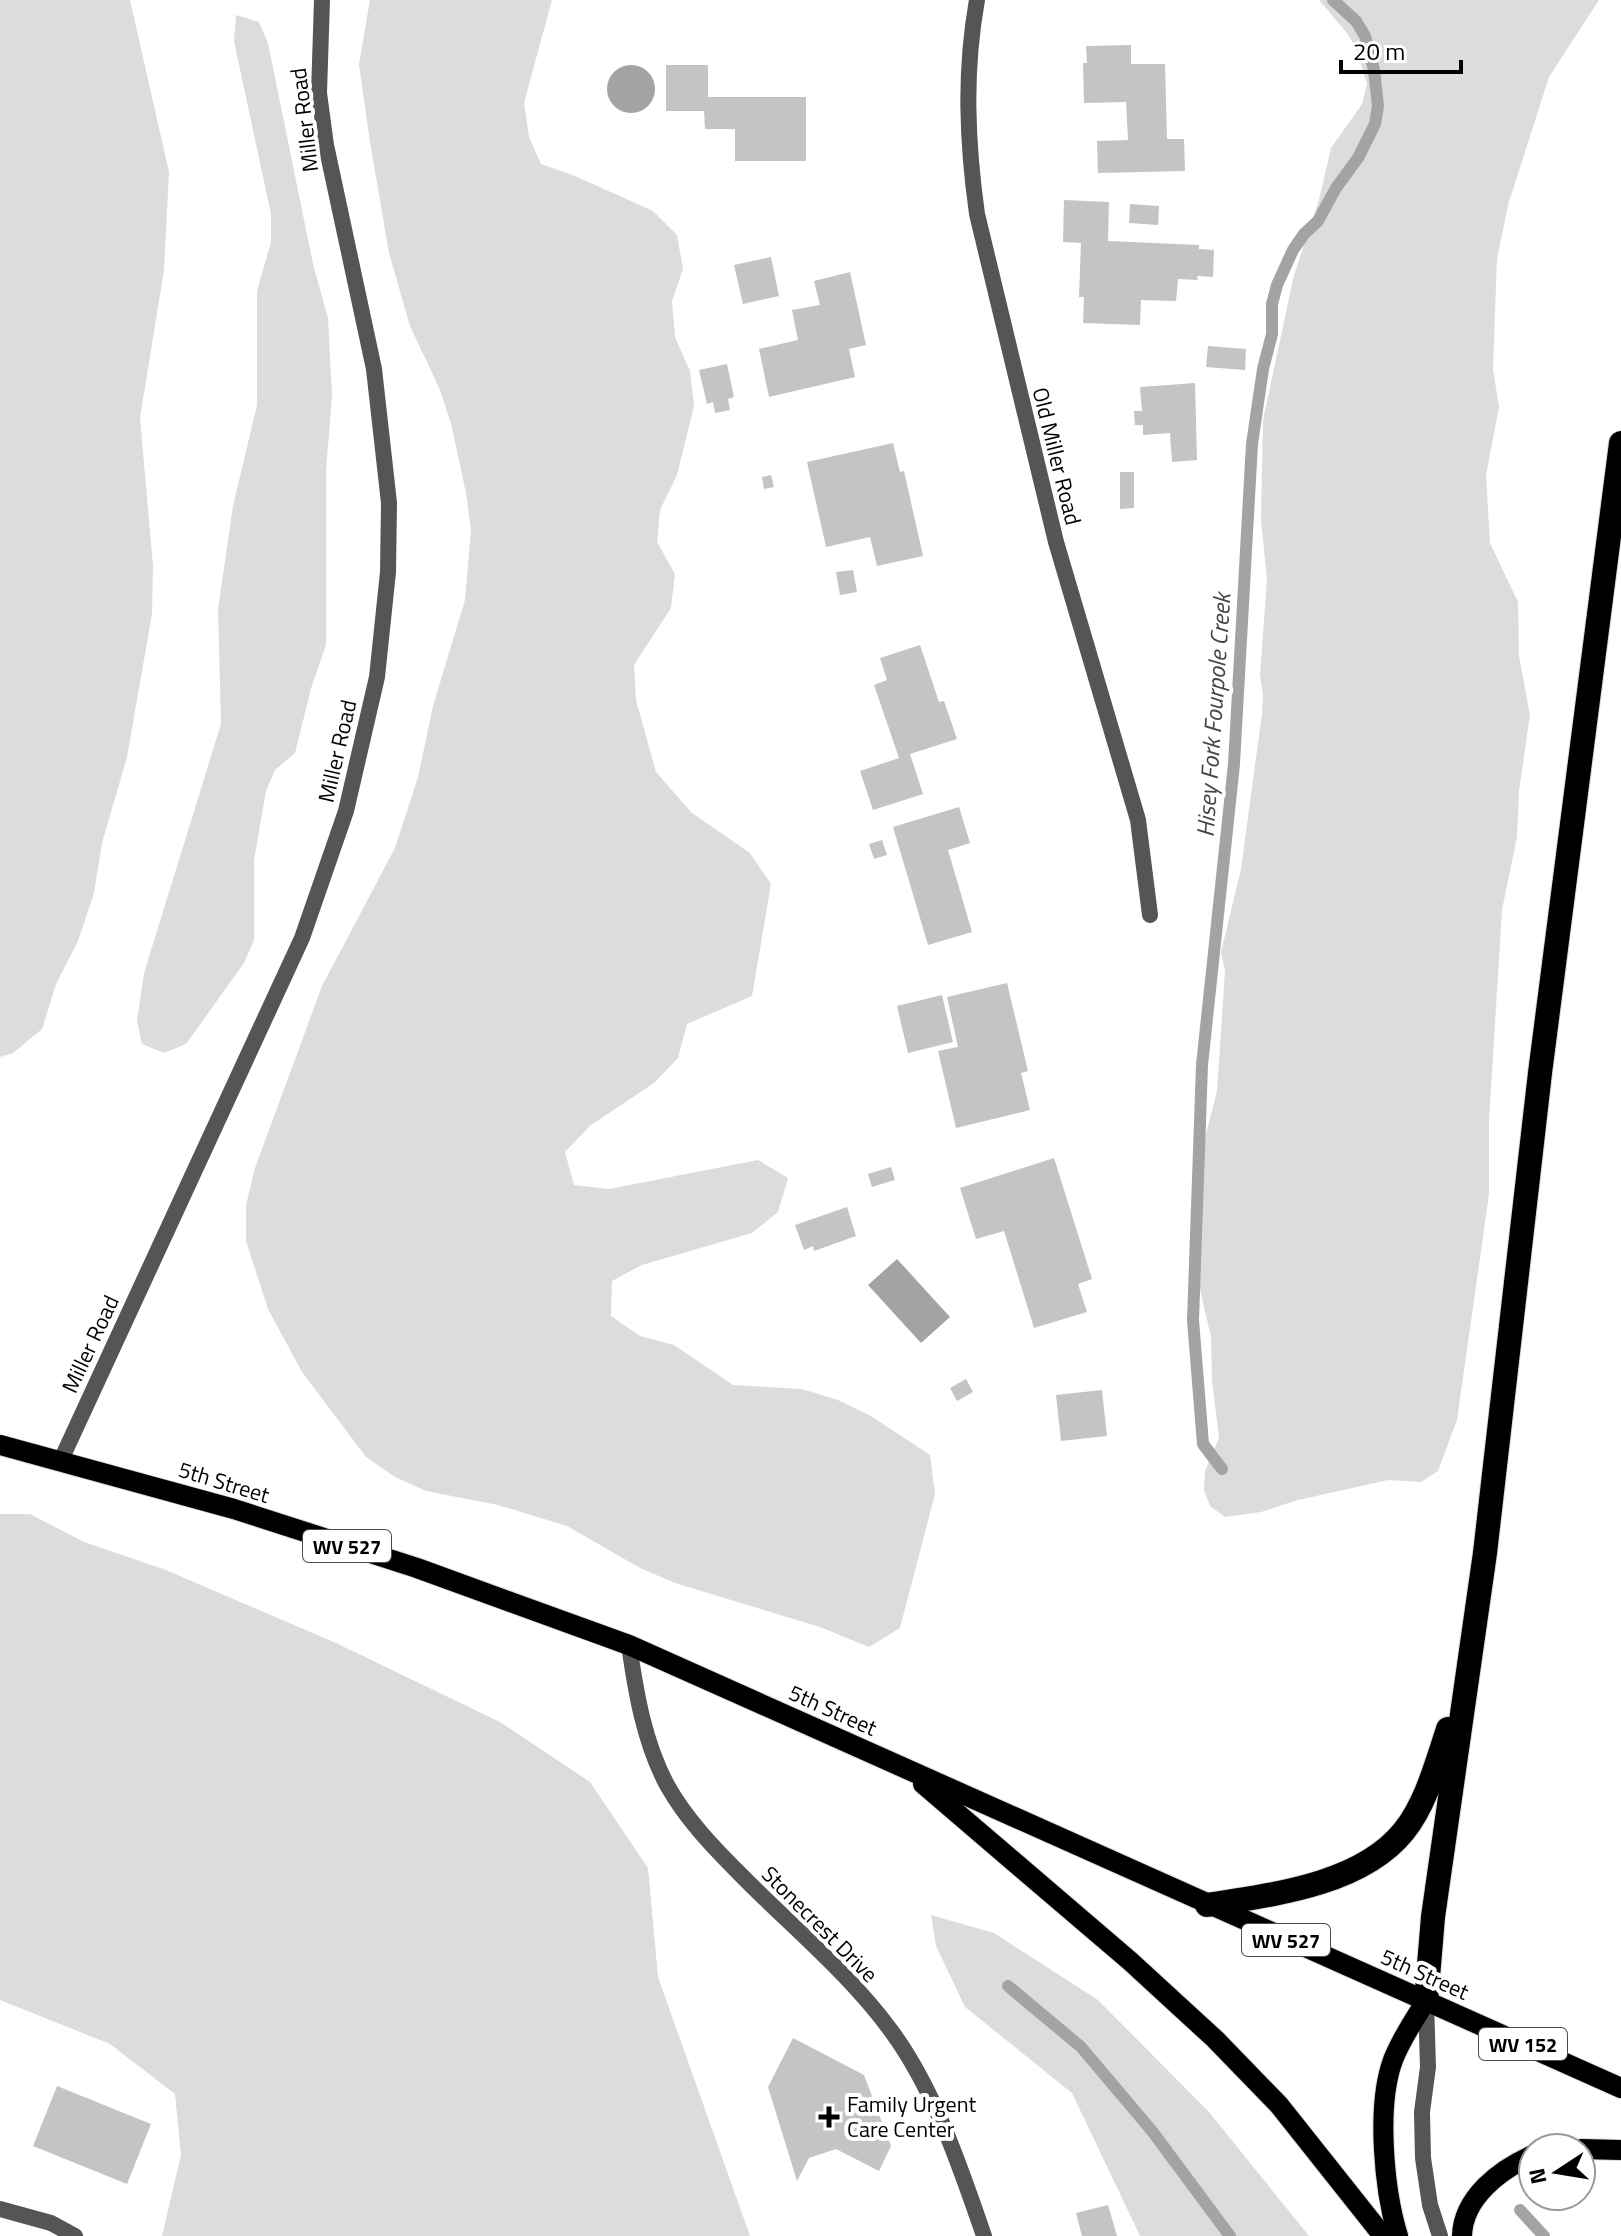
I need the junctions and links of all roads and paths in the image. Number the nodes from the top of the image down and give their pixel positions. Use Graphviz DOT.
graph roads {
  1 [pos="322,0"];
  2 [pos="977,0"];
  3 [pos="1621,443"];
  4 [pos="1150,915"];
  5 [pos="0,1445"];
  6 [pos="61,1460"];
  7 [pos="629,1645"];
  8 [pos="1469,1662"];
  9 [pos="905,1768"];
  10 [pos="1207,1905"];
  11 [pos="1426,2001"];
  12 [pos="1621,2088"];
  13 [pos="1597,2149"];
  14 [pos="1621,2150"];
  15 [pos="1517,2162"];
  16 [pos="0,2209"];
  17 [pos="75,2236"];
  18 [pos="984,2236"];
  19 [pos="1383,2236"];
  20 [pos="1398,2236"];
  21 [pos="1440,2236"];
  22 [pos="1462,2236"];
  1 -- 6 [label="street, Miller Road"];
  2 -- 4 [label="street, Old Miller Road"];
  3 -- 8 [label="highway"];
  5 -- 6 [label="main road, 5th Street / WV 527"];
  6 -- 7 [label="main road, 5th Street / WV 527"];
  7 -- 9 [label="main road, 5th Street / WV 527"];
  7 -- 18 [label="street, Stonecrest Drive"];
  8 -- 10 [label="highway"];
  8 -- 11 [label="highway"];
  9 -- 10 [label="main road, 5th Street / WV 527"];
  9 -- 19 [label="main road"];
  10 -- 11 [label="main road, 5th Street / WV 527"];
  11 -- 12 [label="main road, 5th Street / WV 152"];
  11 -- 20 [label="main road"];
  11 -- 21 [label="street"];
  13 -- 14 [label="main road"];
  15 -- 22 [label="main road"];
  16 -- 17 [label="street"];
}
